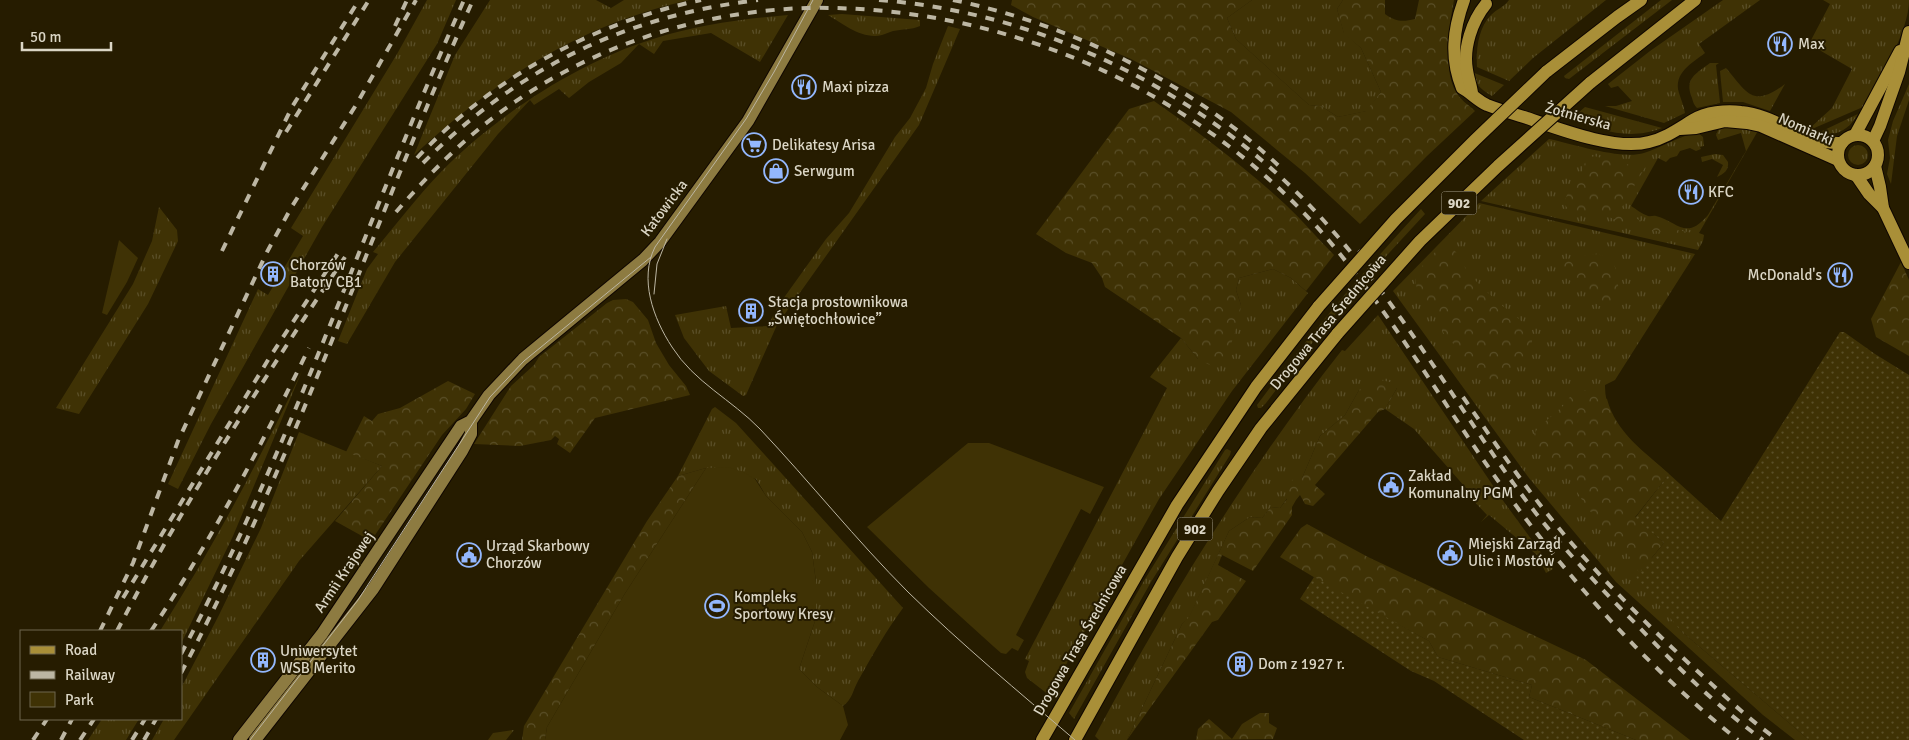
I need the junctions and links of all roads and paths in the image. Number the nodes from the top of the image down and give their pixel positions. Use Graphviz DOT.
graph roads {
  1 [pos="817,0"];
  2 [pos="1464,0"];
  3 [pos="1472,0"];
  4 [pos="1632,0"];
  5 [pos="1641,0"];
  6 [pos="1695,0"];
  7 [pos="1701,0"];
  8 [pos="1490,2"];
  9 [pos="1682,9"];
  10 [pos="1617,17"];
  11 [pos="1907,38"];
  12 [pos="1472,93"];
  13 [pos="1763,122"];
  14 [pos="1855,135"];
  15 [pos="1873,141"];
  16 [pos="1842,142"];
  17 [pos="1838,160"];
  18 [pos="1875,166"];
  19 [pos="1856,175"];
  20 [pos="1883,208"];
  21 [pos="1909,263"];
  22 [pos="488,395"];
  23 [pos="471,421"];
  24 [pos="459,429"];
  25 [pos="470,436"];
  26 [pos="385,540"];
  27 [pos="399,548"];
  28 [pos="359,580"];
  29 [pos="373,589"];
  30 [pos="347,597"];
  31 [pos="362,604"];
  32 [pos="239,740"];
  33 [pos="255,740"];
  34 [pos="1042,740"];
  35 [pos="1074,740"];
  1 -- 22 [label="street, Katowicka"];
  2 -- 12 [label="main road, Żołnierska"];
  3 -- 8 [label="main road"];
  4 -- 10 [label="main road"];
  5 -- 10 [label="main road, Drogowa Trasa Średnicowa / 902"];
  6 -- 9 [label="main road, Drogowa Trasa Średnicowa / 902"];
  7 -- 9 [label="main road"];
  8 -- 12 [label="main road"];
  9 -- 35 [label="main road, Drogowa Trasa Średnicowa / 902, bridge"];
  10 -- 34 [label="main road, Drogowa Trasa Średnicowa / 902, bridge"];
  11 -- 14 [label="main road"];
  11 -- 15 [label="main road"];
  12 -- 13 [label="main road, Żołnierska"];
  13 -- 16 [label="main road, Nomiarki"];
  13 -- 17 [label="main road, Nomiarki"];
  14 -- 15 [label="main road"];
  14 -- 16 [label="main road"];
  15 -- 18 [label="main road"];
  16 -- 17 [label="main road"];
  17 -- 19 [label="main road"];
  18 -- 19 [label="main road"];
  18 -- 20 [label="main road"];
  19 -- 20 [label="main road"];
  20 -- 21 [label="main road"];
  22 -- 23 [label="street, Armii Krajowej"];
  23 -- 24 [label="street, Armii Krajowej"];
  23 -- 25 [label="street, Armii Krajowej"];
  24 -- 25 [label="street"];
  24 -- 26 [label="street, Armii Krajowej"];
  25 -- 27 [label="street, Armii Krajowej"];
  26 -- 27 [label="street"];
  26 -- 28 [label="street, Armii Krajowej"];
  27 -- 29 [label="street, Armii Krajowej"];
  28 -- 29 [label="street"];
  28 -- 30 [label="street, Armii Krajowej"];
  29 -- 31 [label="street, Armii Krajowej"];
  30 -- 31 [label="street"];
  30 -- 32 [label="street, Armii Krajowej"];
  31 -- 33 [label="street, Armii Krajowej"];
}
